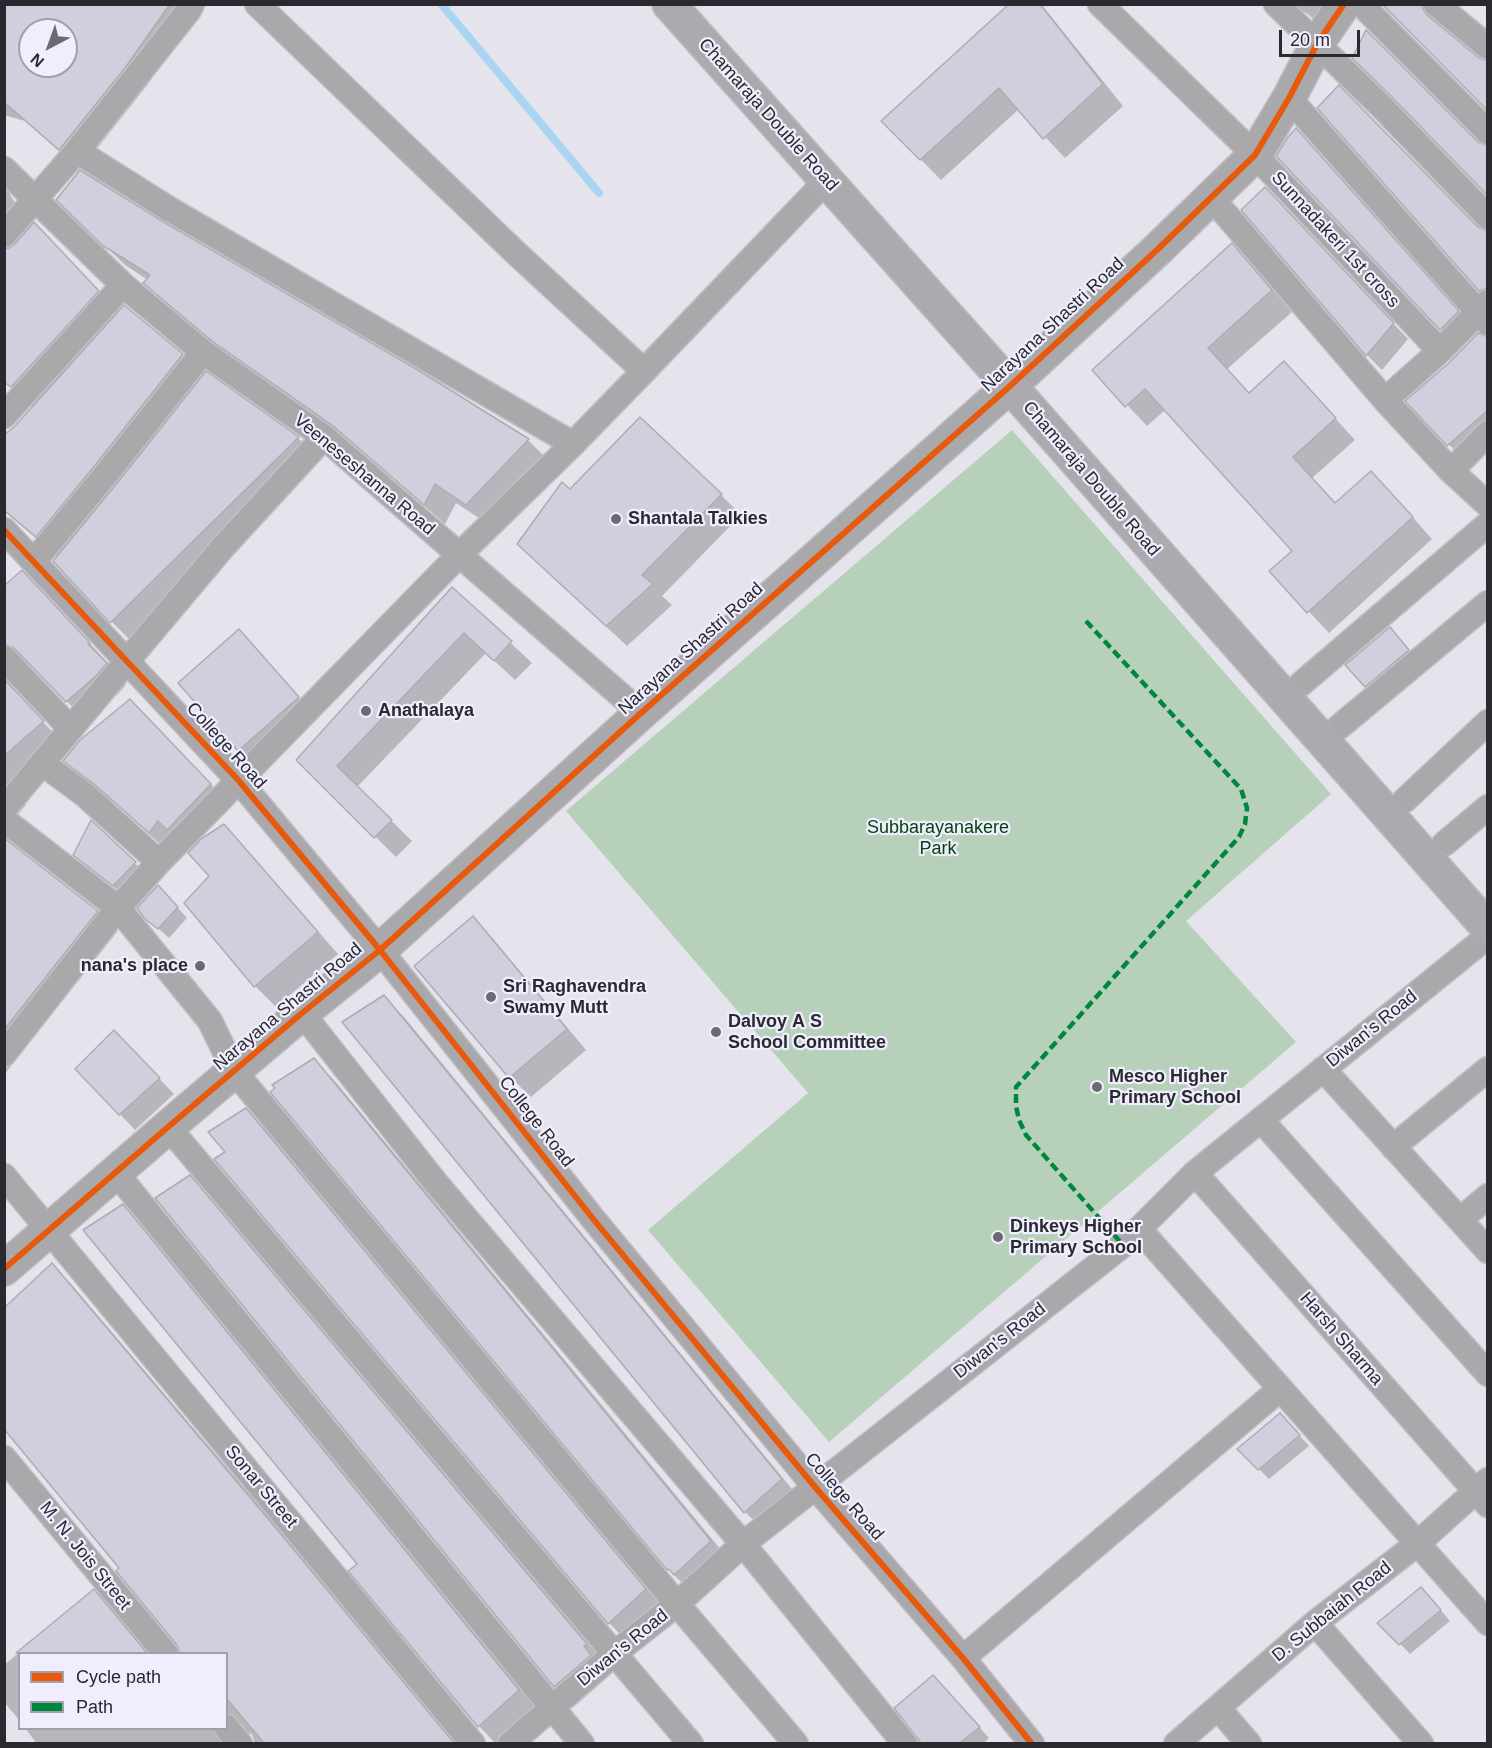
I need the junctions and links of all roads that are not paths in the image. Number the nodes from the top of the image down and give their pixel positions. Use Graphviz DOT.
graph roads {
  1 [pos="192,4"];
  2 [pos="257,4"];
  3 [pos="669,4"];
  4 [pos="696,4"];
  5 [pos="1100,4"];
  6 [pos="1276,4"];
  7 [pos="1344,4"];
  8 [pos="1361,4"];
  9 [pos="1436,4"];
  10 [pos="1317,44"];
  11 [pos="1488,47"];
  12 [pos="1289,98"];
  13 [pos="1488,132"];
  14 [pos="77,151"];
  15 [pos="1255,155"];
  16 [pos="4,169"];
  17 [pos="826,181"];
  18 [pos="1210,197"];
  19 [pos="35,199"];
  20 [pos="1488,217"];
  21 [pos="4,235"];
  22 [pos="123,285"];
  23 [pos="1484,312"];
  24 [pos="1440,351"];
  25 [pos="203,352"];
  26 [pos="644,371"];
  27 [pos="1018,379"];
  28 [pos="1385,400"];
  29 [pos="4,416"];
  30 [pos="1488,433"];
  31 [pos="324,437"];
  32 [pos="573,444"];
  33 [pos="1451,471"];
  34 [pos="1488,505"];
  35 [pos="1488,524"];
  36 [pos="4,530"];
  37 [pos="459,555"];
  38 [pos="34,561"];
  39 [pos="1488,603"];
  40 [pos="4,658"];
  41 [pos="127,661"];
  42 [pos="1301,684"];
  43 [pos="641,713"];
  44 [pos="1488,722"];
  45 [pos="1340,727"];
  46 [pos="71,729"];
  47 [pos="42,763"];
  48 [pos="239,781"];
  49 [pos="1405,800"];
  50 [pos="1488,807"];
  51 [pos="4,809"];
  52 [pos="4,820"];
  53 [pos="1444,844"];
  54 [pos="159,862"];
  55 [pos="1488,893"];
  56 [pos="118,908"];
  57 [pos="1488,928"];
  58 [pos="1488,936"];
  59 [pos="380,950"];
  60 [pos="302,1013"];
  61 [pos="4,1054"];
  62 [pos="1323,1069"];
  63 [pos="1488,1069"];
  64 [pos="234,1071"];
  65 [pos="1261,1120"];
  66 [pos="168,1127"];
  67 [pos="1393,1147"];
  68 [pos="116,1173"];
  69 [pos="1194,1173"];
  70 [pos="4,1176"];
  71 [pos="1488,1196"];
  72 [pos="1460,1220"];
  73 [pos="1139,1229"];
  74 [pos="49,1231"];
  75 [pos="1488,1251"];
  76 [pos="4,1269"];
  77 [pos="1488,1374"];
  78 [pos="1280,1389"];
  79 [pos="4,1458"];
  80 [pos="815,1487"];
  81 [pos="1483,1492"];
  82 [pos="743,1544"];
  83 [pos="1417,1544"];
  84 [pos="677,1604"];
  85 [pos="1315,1623"];
  86 [pos="1488,1623"];
  87 [pos="165,1652"];
  88 [pos="615,1653"];
  89 [pos="963,1658"];
  90 [pos="551,1708"];
  91 [pos="1218,1708"];
  92 [pos="228,1729"];
  93 [pos="240,1743"];
  94 [pos="473,1743"];
  95 [pos="510,1743"];
  96 [pos="582,1743"];
  97 [pos="690,1743"];
  98 [pos="796,1743"];
  99 [pos="906,1743"];
  100 [pos="1032,1743"];
  101 [pos="1176,1743"];
  102 [pos="1249,1743"];
  103 [pos="1421,1743"];
  1 -- 14 [label="street"];
  2 -- 26 [label="street"];
  3 -- 17 [label="main road, Chamaraja Double Road"];
  4 -- 27 [label="main road, Chamaraja Double Road"];
  5 -- 15 [label="street, Sunnadakeri 1st cross"];
  6 -- 10 [label="street"];
  7 -- 10 [label="street, Narayana Shastri Road"];
  8 -- 13 [label="street"];
  9 -- 11 [label="street"];
  10 -- 12 [label="street, Narayana Shastri Road"];
  10 -- 20 [label="street"];
  12 -- 15 [label="street, Narayana Shastri Road"];
  12 -- 23 [label="street"];
  14 -- 19 [label="street"];
  14 -- 32 [label="street"];
  15 -- 18 [label="street, Narayana Shastri Road"];
  15 -- 24 [label="street, Sunnadakeri 1st cross"];
  16 -- 19 [label="street, Veeneseshanna Road"];
  17 -- 26 [label="street"];
  17 -- 27 [label="main road, Chamaraja Double Road"];
  18 -- 27 [label="street, Narayana Shastri Road"];
  18 -- 28 [label="street"];
  19 -- 21 [label="street"];
  19 -- 22 [label="street, Veeneseshanna Road"];
  22 -- 25 [label="street, Veeneseshanna Road"];
  22 -- 29 [label="street"];
  23 -- 24 [label="street"];
  24 -- 28 [label="street"];
  25 -- 31 [label="street, Veeneseshanna Road"];
  25 -- 38 [label="street"];
  26 -- 32 [label="street"];
  27 -- 42 [label="main road, Chamaraja Double Road"];
  27 -- 43 [label="street, Narayana Shastri Road"];
  27 -- 57 [label="main road, Chamaraja Double Road"];
  28 -- 33 [label="street"];
  30 -- 33 [label="street"];
  31 -- 37 [label="street, Veeneseshanna Road"];
  31 -- 41 [label="street"];
  32 -- 37 [label="street"];
  33 -- 34 [label="street"];
  35 -- 42 [label="street"];
  36 -- 38 [label="street, College Road"];
  37 -- 43 [label="street, Veeneseshanna Road"];
  37 -- 48 [label="street"];
  38 -- 41 [label="street, College Road"];
  39 -- 45 [label="street"];
  40 -- 46 [label="street"];
  41 -- 46 [label="street"];
  41 -- 48 [label="street, College Road"];
  42 -- 45 [label="main road, Chamaraja Double Road"];
  43 -- 59 [label="street, Narayana Shastri Road"];
  44 -- 49 [label="street"];
  45 -- 49 [label="main road, Chamaraja Double Road"];
  46 -- 47 [label="street"];
  47 -- 51 [label="street"];
  47 -- 54 [label="street"];
  48 -- 54 [label="street"];
  48 -- 59 [label="street, College Road"];
  49 -- 53 [label="main road, Chamaraja Double Road"];
  50 -- 53 [label="street"];
  52 -- 56 [label="street"];
  53 -- 55 [label="main road, Chamaraja Double Road"];
  54 -- 56 [label="street"];
  56 -- 61 [label="street"];
  56 -- 64 [label="street"];
  58 -- 62 [label="street, Diwan's Road"];
  59 -- 60 [label="street, Narayana Shastri Road"];
  59 -- 80 [label="street, College Road"];
  60 -- 64 [label="street, Narayana Shastri Road"];
  60 -- 82 [label="street"];
  62 -- 65 [label="street, Diwan's Road"];
  62 -- 67 [label="street"];
  63 -- 67 [label="street"];
  64 -- 66 [label="street, Narayana Shastri Road"];
  64 -- 84 [label="street"];
  65 -- 69 [label="street, Diwan's Road"];
  65 -- 77 [label="street"];
  66 -- 68 [label="street, Narayana Shastri Road"];
  66 -- 88 [label="street"];
  67 -- 72 [label="street"];
  68 -- 74 [label="street, Narayana Shastri Road"];
  68 -- 90 [label="street"];
  69 -- 73 [label="street, Diwan's Road"];
  69 -- 81 [label="street, Harsh Sharma"];
  70 -- 74 [label="street, Sonar Street"];
  71 -- 72 [label="street"];
  72 -- 75 [label="street"];
  73 -- 78 [label="street"];
  73 -- 80 [label="street, Diwan's Road"];
  74 -- 76 [label="street, Narayana Shastri Road"];
  74 -- 94 [label="street, Sonar Street"];
  78 -- 83 [label="street"];
  78 -- 89 [label="street"];
  79 -- 87 [label="street, M. N. Jois Street"];
  80 -- 82 [label="street, Diwan's Road"];
  80 -- 89 [label="street, College Road"];
  81 -- 83 [label="street, D. Subbaiah Road"];
  82 -- 84 [label="street, Diwan's Road"];
  82 -- 99 [label="street"];
  83 -- 85 [label="street, D. Subbaiah Road"];
  83 -- 86 [label="street"];
  84 -- 88 [label="street, Diwan's Road"];
  84 -- 98 [label="street"];
  85 -- 91 [label="street, D. Subbaiah Road"];
  85 -- 103 [label="street"];
  88 -- 90 [label="street, Diwan's Road"];
  88 -- 97 [label="street"];
  89 -- 100 [label="street, College Road"];
  90 -- 95 [label="street, Diwan's Road"];
  90 -- 96 [label="street"];
  91 -- 101 [label="street, D. Subbaiah Road"];
  91 -- 102 [label="street"];
  92 -- 93 [label="street"];
}
